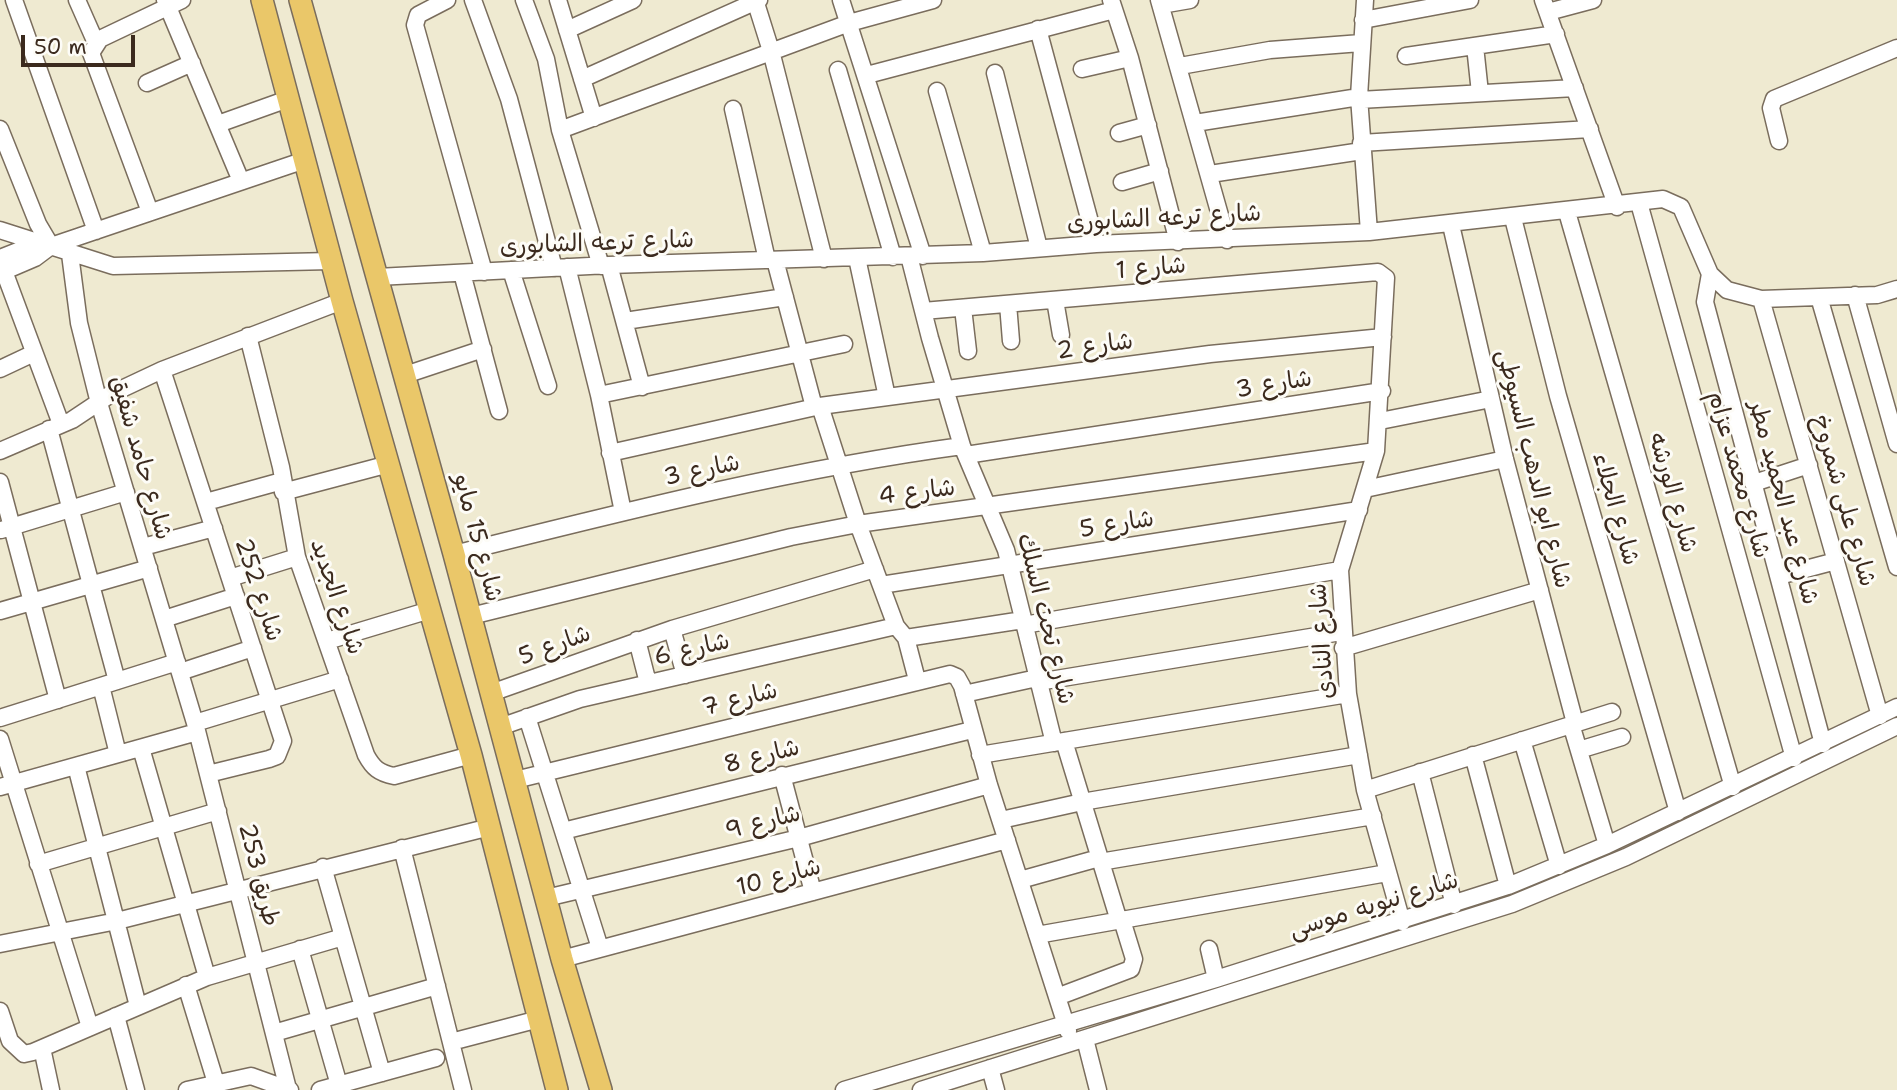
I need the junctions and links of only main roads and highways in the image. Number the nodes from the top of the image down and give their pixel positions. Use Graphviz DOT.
graph roads {
  1 [pos="262,0"];
  2 [pos="300,0"];
  3 [pos="557,1090"];
  4 [pos="601,1090"];
  1 -- 3 [label="main road"];
  2 -- 4 [label="main road, شارع 15 مايو"];
}
